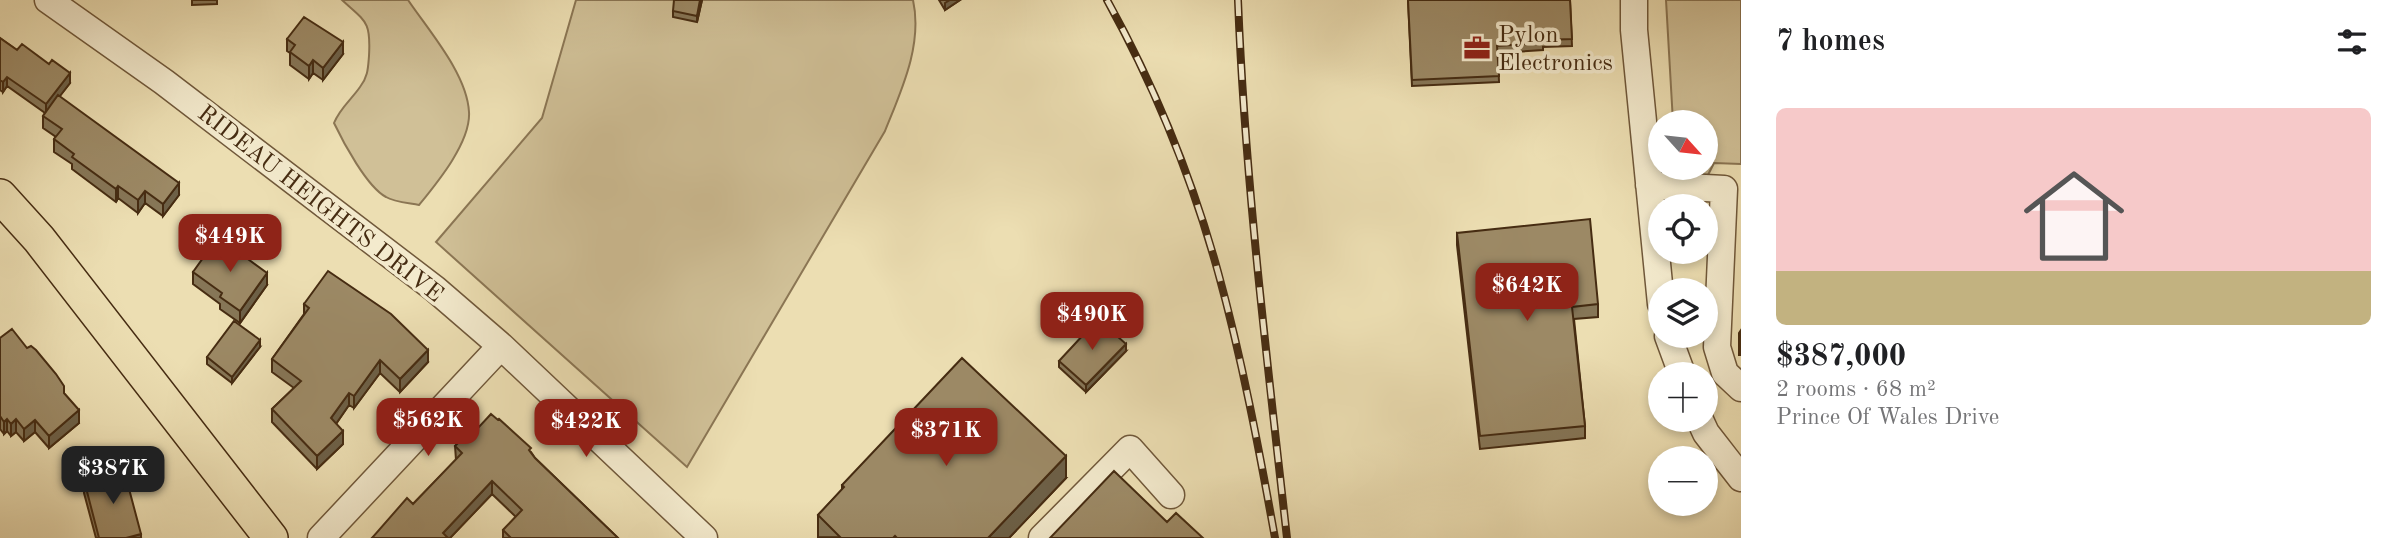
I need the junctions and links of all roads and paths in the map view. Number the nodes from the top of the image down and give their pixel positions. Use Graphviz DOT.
graph roads {
  1 [pos="48,0"];
  2 [pos="1634,0"];
  3 [pos="1649,185"];
  4 [pos="0,196"];
  5 [pos="1658,278"];
  6 [pos="500,346"];
  7 [pos="1741,388"];
  8 [pos="1706,432"];
  9 [pos="1741,478"];
  10 [pos="1171,495"];
  11 [pos="271,538"];
  12 [pos="321,538"];
  13 [pos="704,538"];
  14 [pos="1042,538"];
  1 -- 6 [label="street, RIDEAU HEIGHTS DRIVE"];
  2 -- 3 [label="street"];
  3 -- 5 [label="street"];
  3 -- 7 [label="street"];
  4 -- 11 [label="main road"];
  6 -- 12 [label="street"];
  6 -- 13 [label="street, RIDEAU HEIGHTS DRIVE"];
  8 -- 9 [label="street"];
  10 -- 14 [label="street"];
}
